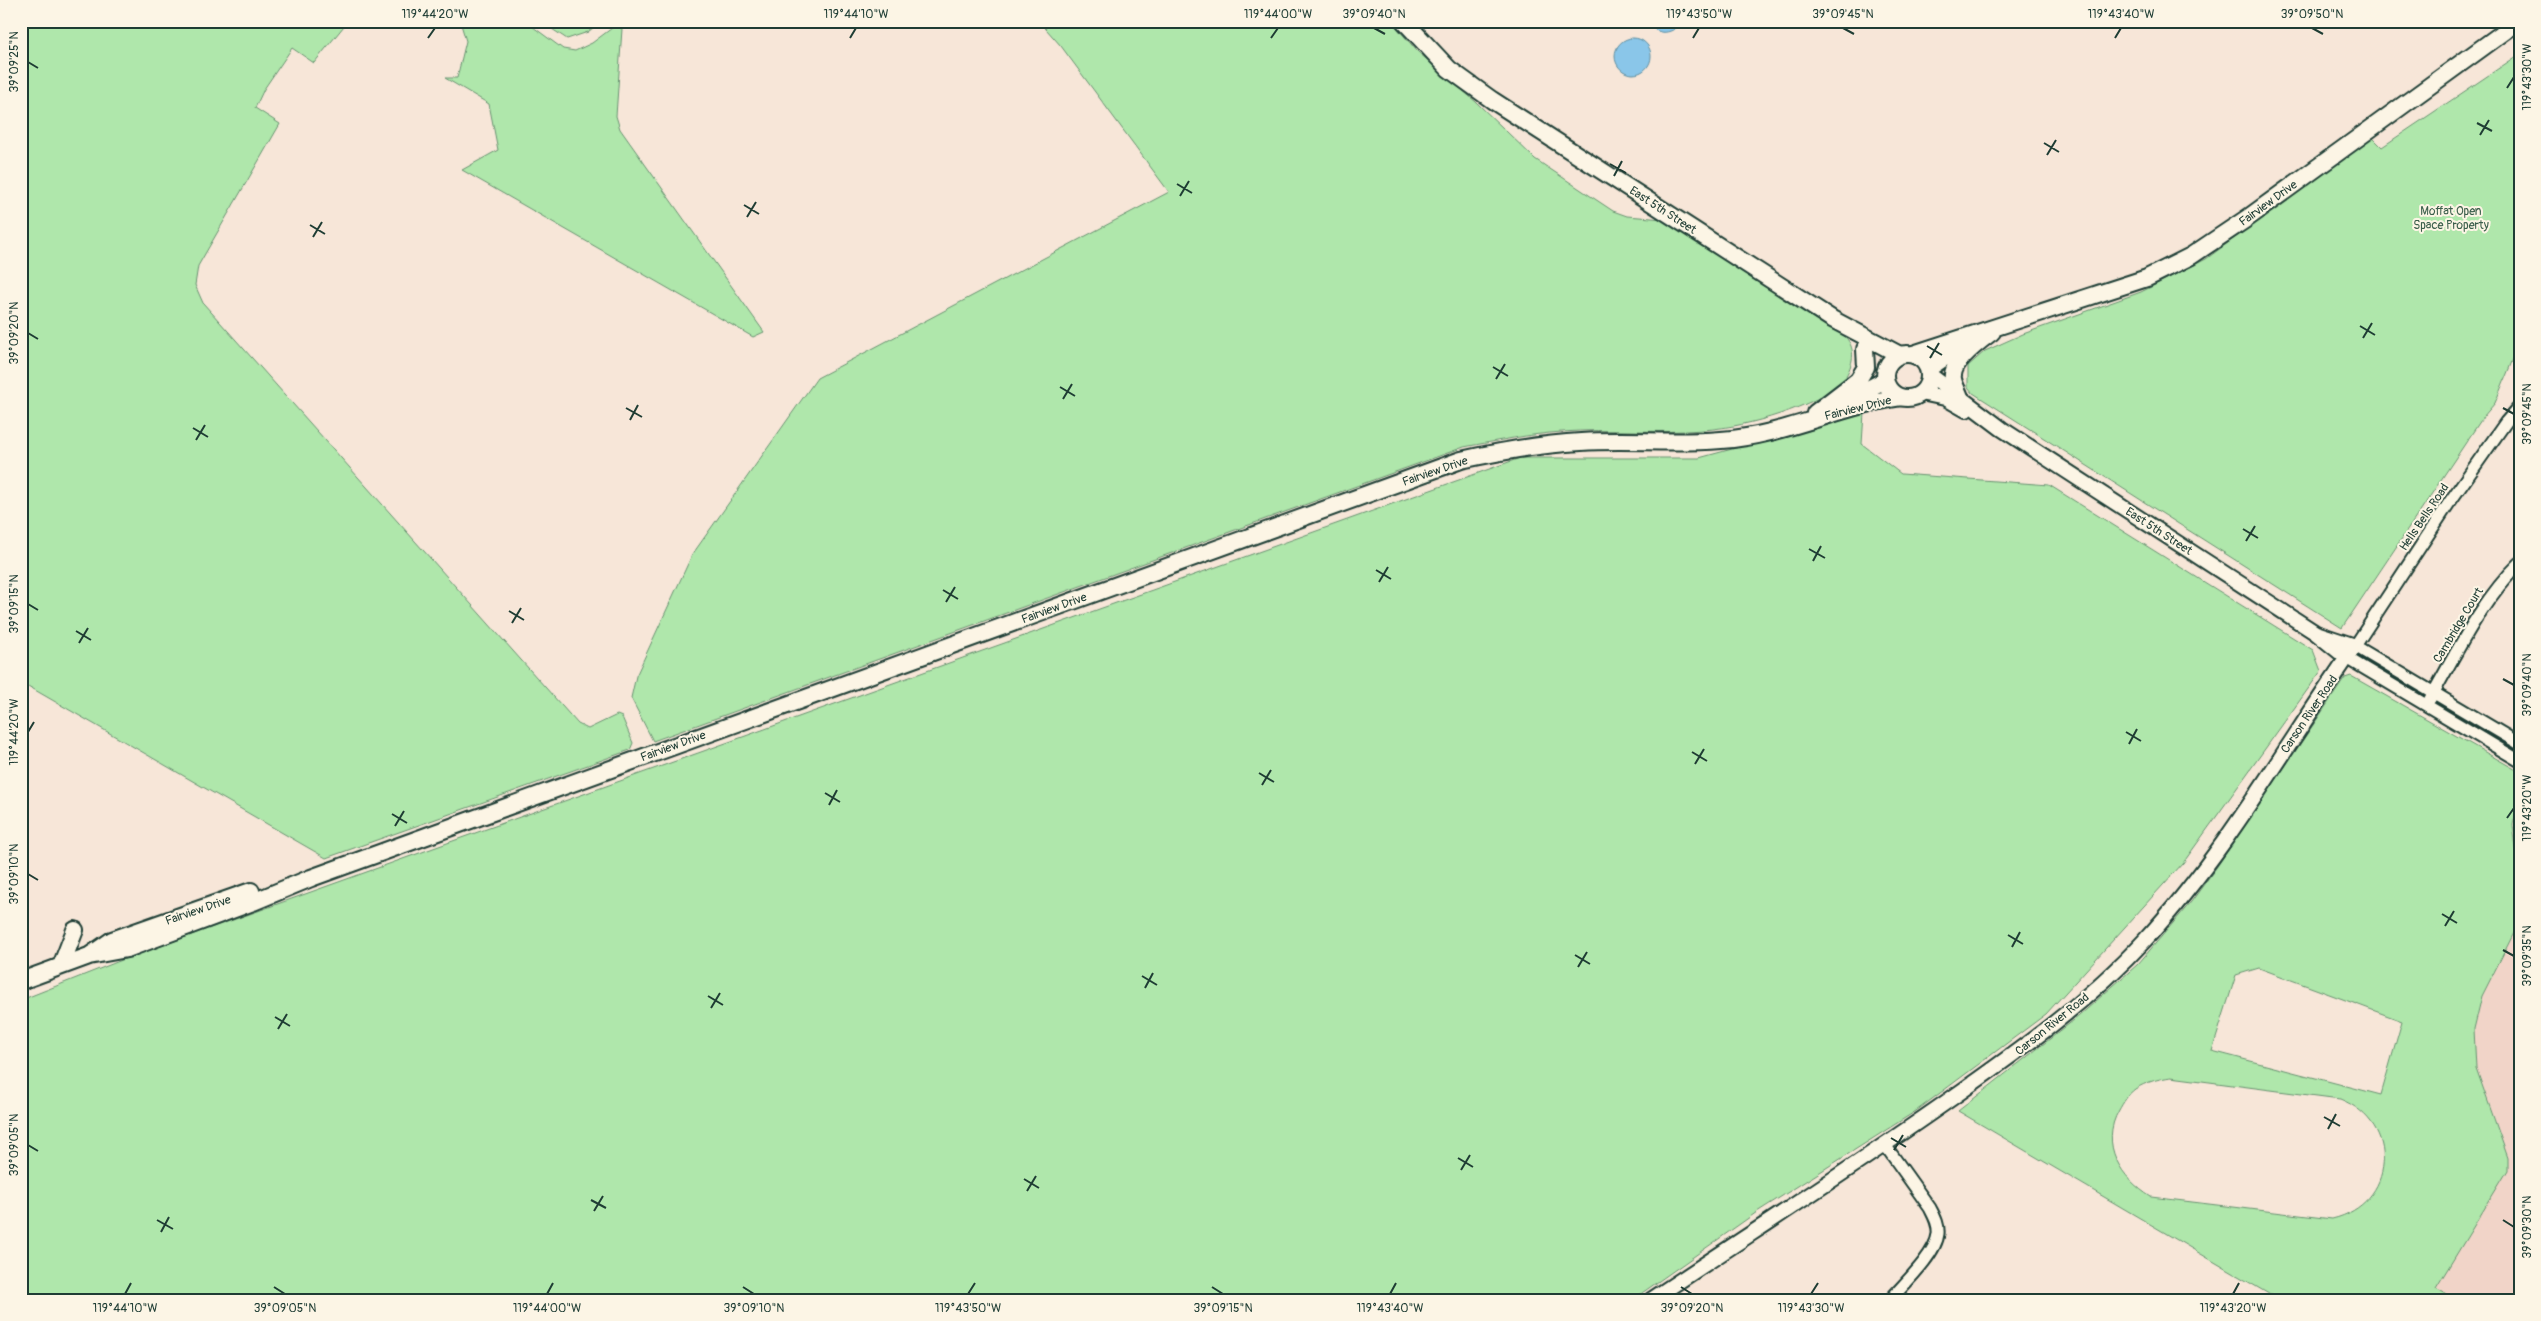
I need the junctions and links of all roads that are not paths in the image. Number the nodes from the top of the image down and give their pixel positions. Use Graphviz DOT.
graph roads {
  1 [pos="1404,21"];
  2 [pos="2520,21"];
  3 [pos="1832,319"];
  4 [pos="1994,327"];
  5 [pos="1866,349"];
  6 [pos="1906,354"];
  7 [pos="1928,371"];
  8 [pos="1885,376"];
  9 [pos="1921,393"];
  10 [pos="1960,397"];
  11 [pos="1901,398"];
  12 [pos="2520,406"];
  13 [pos="1808,420"];
  14 [pos="2002,429"];
  15 [pos="2520,563"];
  16 [pos="2316,633"];
  17 [pos="2355,646"];
  18 [pos="2347,658"];
  19 [pos="2433,693"];
  20 [pos="2426,706"];
  21 [pos="2520,744"];
  22 [pos="2520,761"];
  23 [pos="75,930"];
  24 [pos="61,966"];
  25 [pos="21,981"];
  26 [pos="1885,1145"];
  27 [pos="1650,1300"];
  28 [pos="1890,1300"];
  1 -- 3 [label="main road, East 5th Street"];
  2 -- 4 [label="main road, Fairview Drive"];
  3 -- 5 [label="main road, East 5th Street"];
  3 -- 6 [label="main road, East 5th Street"];
  4 -- 6 [label="main road, Fairview Drive"];
  4 -- 7 [label="main road, Fairview Drive"];
  4 -- 10 [label="main road"];
  5 -- 8 [label="main road, East 5th Street"];
  5 -- 13 [label="main road"];
  6 -- 7 [label="main road"];
  6 -- 8 [label="main road"];
  7 -- 9 [label="main road"];
  7 -- 10 [label="street, East 5th Street"];
  8 -- 11 [label="main road"];
  8 -- 13 [label="main road, Fairview Drive"];
  9 -- 11 [label="main road"];
  9 -- 14 [label="street, East 5th Street"];
  10 -- 14 [label="street, East 5th Street"];
  11 -- 13 [label="main road, Fairview Drive"];
  12 -- 17 [label="street, Hells Bells Road"];
  13 -- 24 [label="main road, Fairview Drive"];
  14 -- 16 [label="street, East 5th Street"];
  15 -- 19 [label="street, Cambridge Court"];
  16 -- 17 [label="street, East 5th Street"];
  16 -- 18 [label="street, East 5th Street"];
  17 -- 18 [label="street, Carson River Road"];
  17 -- 19 [label="street, East 5th Street"];
  18 -- 20 [label="street, East 5th Street"];
  18 -- 26 [label="street, Carson River Road"];
  19 -- 20 [label="street, Cambridge Court"];
  19 -- 21 [label="street, East 5th Street"];
  20 -- 22 [label="street, East 5th Street"];
  23 -- 24 [label="main road"];
  24 -- 25 [label="main road, Fairview Drive"];
  26 -- 27 [label="street, Carson River Road"];
  26 -- 28 [label="street"];
}
